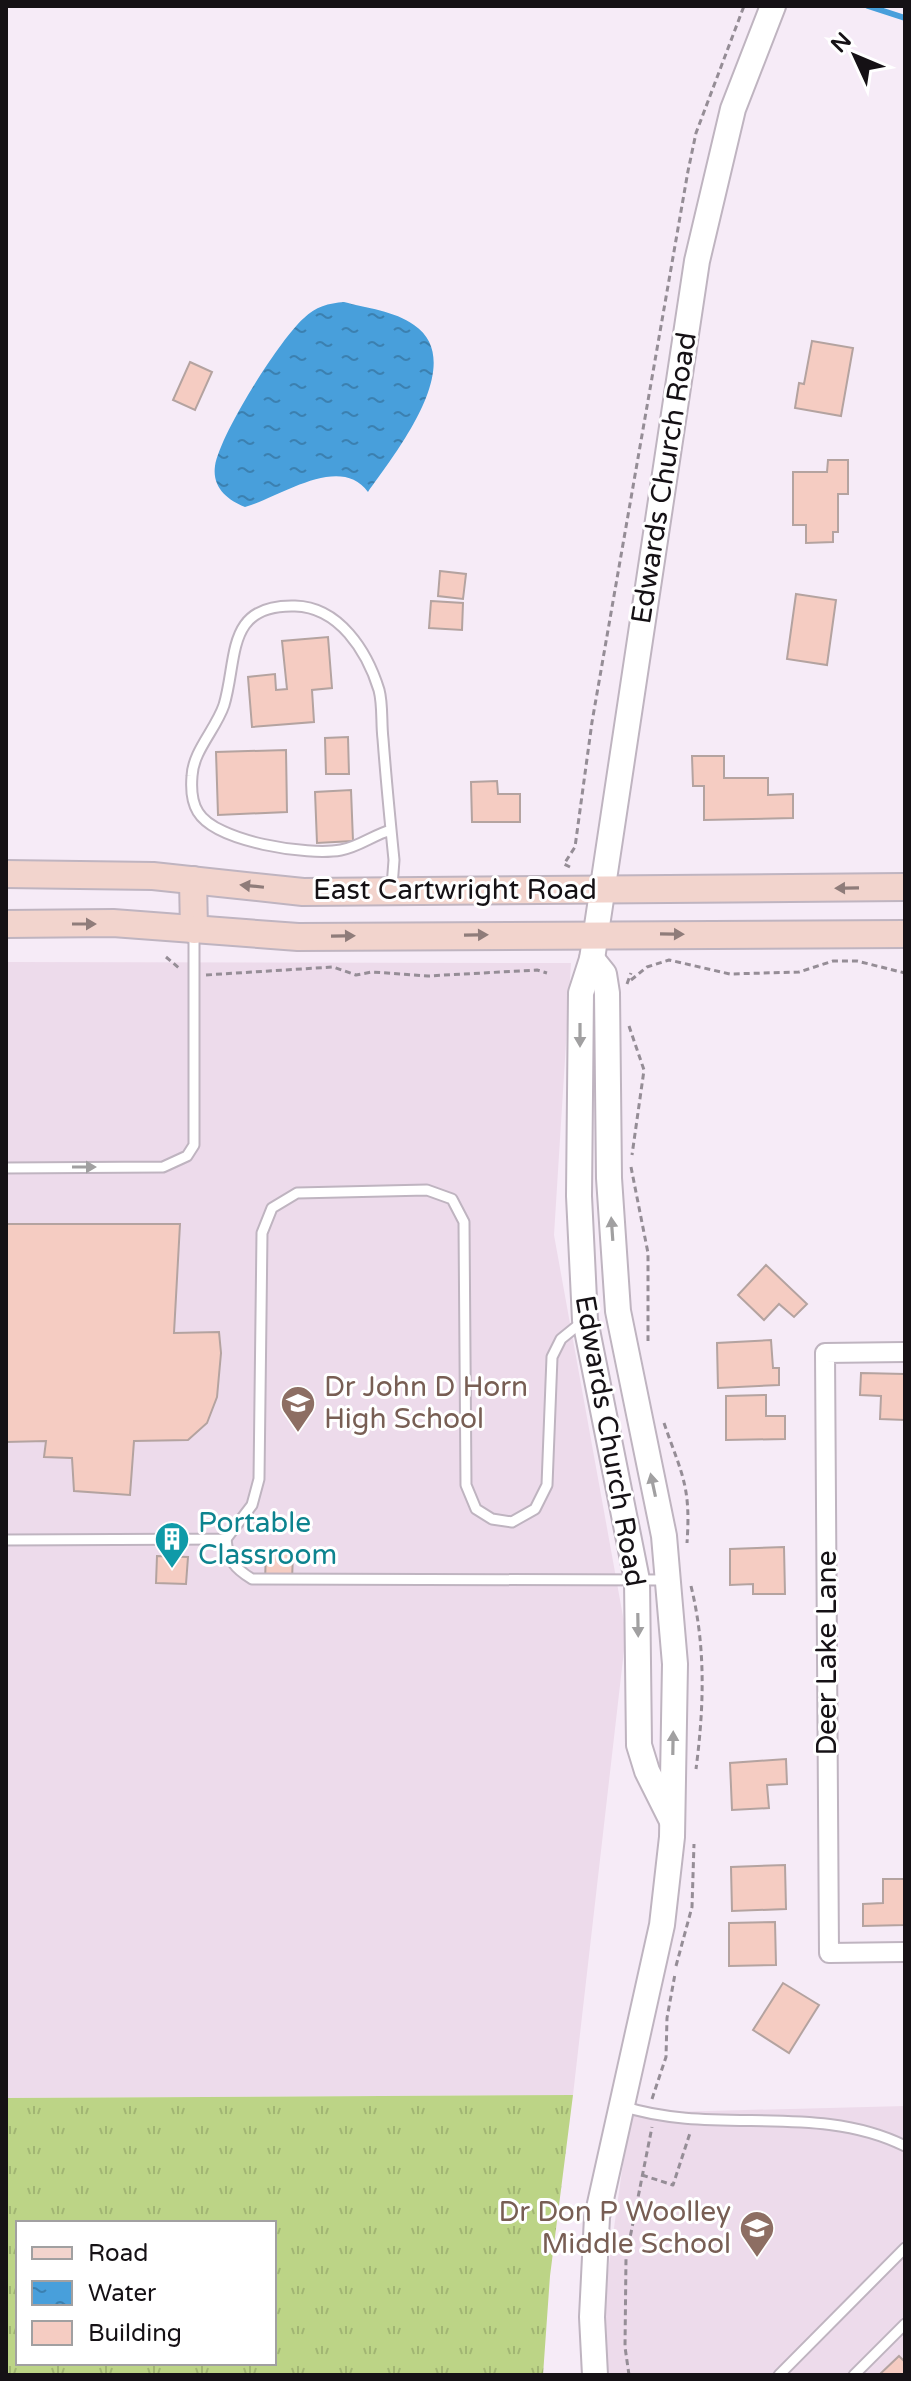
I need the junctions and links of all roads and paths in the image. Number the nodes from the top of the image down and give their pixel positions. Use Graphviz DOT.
graph roads {
  1 [pos="744,6"];
  2 [pos="773,6"];
  3 [pos="391,830"];
  4 [pos="570,867"];
  5 [pos="6,874"];
  6 [pos="193,880"];
  7 [pos="905,887"];
  8 [pos="602,889"];
  9 [pos="392,891"];
  10 [pos="6,924"];
  11 [pos="194,930"];
  12 [pos="905,934"];
  13 [pos="593,946"];
  14 [pos="166,957"];
  15 [pos="195,973"];
  16 [pos="547,973"];
  17 [pos="905,973"];
  18 [pos="631,980"];
  19 [pos="6,1168"];
  20 [pos="585,1320"];
  21 [pos="905,1352"];
  22 [pos="226,1539"];
  23 [pos="6,1540"];
  24 [pos="637,1580"];
  25 [pos="667,1580"];
  26 [pos="672,1821"];
  27 [pos="905,1952"];
  28 [pos="622,2106"];
  29 [pos="693,2120"];
  30 [pos="905,2146"];
  31 [pos="642,2175"];
  32 [pos="905,2248"];
  33 [pos="905,2324"];
  34 [pos="595,2375"];
  35 [pos="779,2375"];
  36 [pos="854,2375"];
  1 -- 4 [label="path"];
  2 -- 8 [label="street, Edwards Church Road"];
  3 -- 3 [label="lane"];
  3 -- 9 [label="lane"];
  5 -- 6 [label="main road, East Cartwright Road"];
  9 -- 6 [label="main road, East Cartwright Road, one-way"];
  6 -- 11 [label="main road"];
  7 -- 8 [label="main road, East Cartwright Road, one-way"];
  8 -- 9 [label="main road, East Cartwright Road"];
  8 -- 13 [label="street, Edwards Church Road"];
  10 -- 11 [label="main road, East Cartwright Road, one-way"];
  11 -- 13 [label="main road, East Cartwright Road, one-way"];
  11 -- 15 [label="lane"];
  13 -- 12 [label="main road, East Cartwright Road, one-way"];
  13 -- 20 [label="street, Edwards Church Road, one-way"];
  25 -- 13 [label="street, Edwards Church Road, one-way"];
  14 -- 15 [label="path"];
  15 -- 16 [label="path"];
  19 -- 15 [label="lane, one-way"];
  17 -- 18 [label="path"];
  20 -- 22 [label="lane"];
  20 -- 24 [label="street, Edwards Church Road"];
  21 -- 27 [label="street, Deer Lake Lane"];
  22 -- 23 [label="lane"];
  22 -- 24 [label="lane"];
  24 -- 25 [label="lane"];
  24 -- 26 [label="street, Edwards Church Road, one-way"];
  26 -- 25 [label="street, Edwards Church Road, one-way"];
  26 -- 28 [label="street, Edwards Church Road"];
  28 -- 29 [label="lane"];
  28 -- 34 [label="street, Edwards Church Road"];
  29 -- 30 [label="lane"];
  29 -- 31 [label="path"];
  32 -- 35 [label="lane"];
  33 -- 36 [label="lane"];
}
